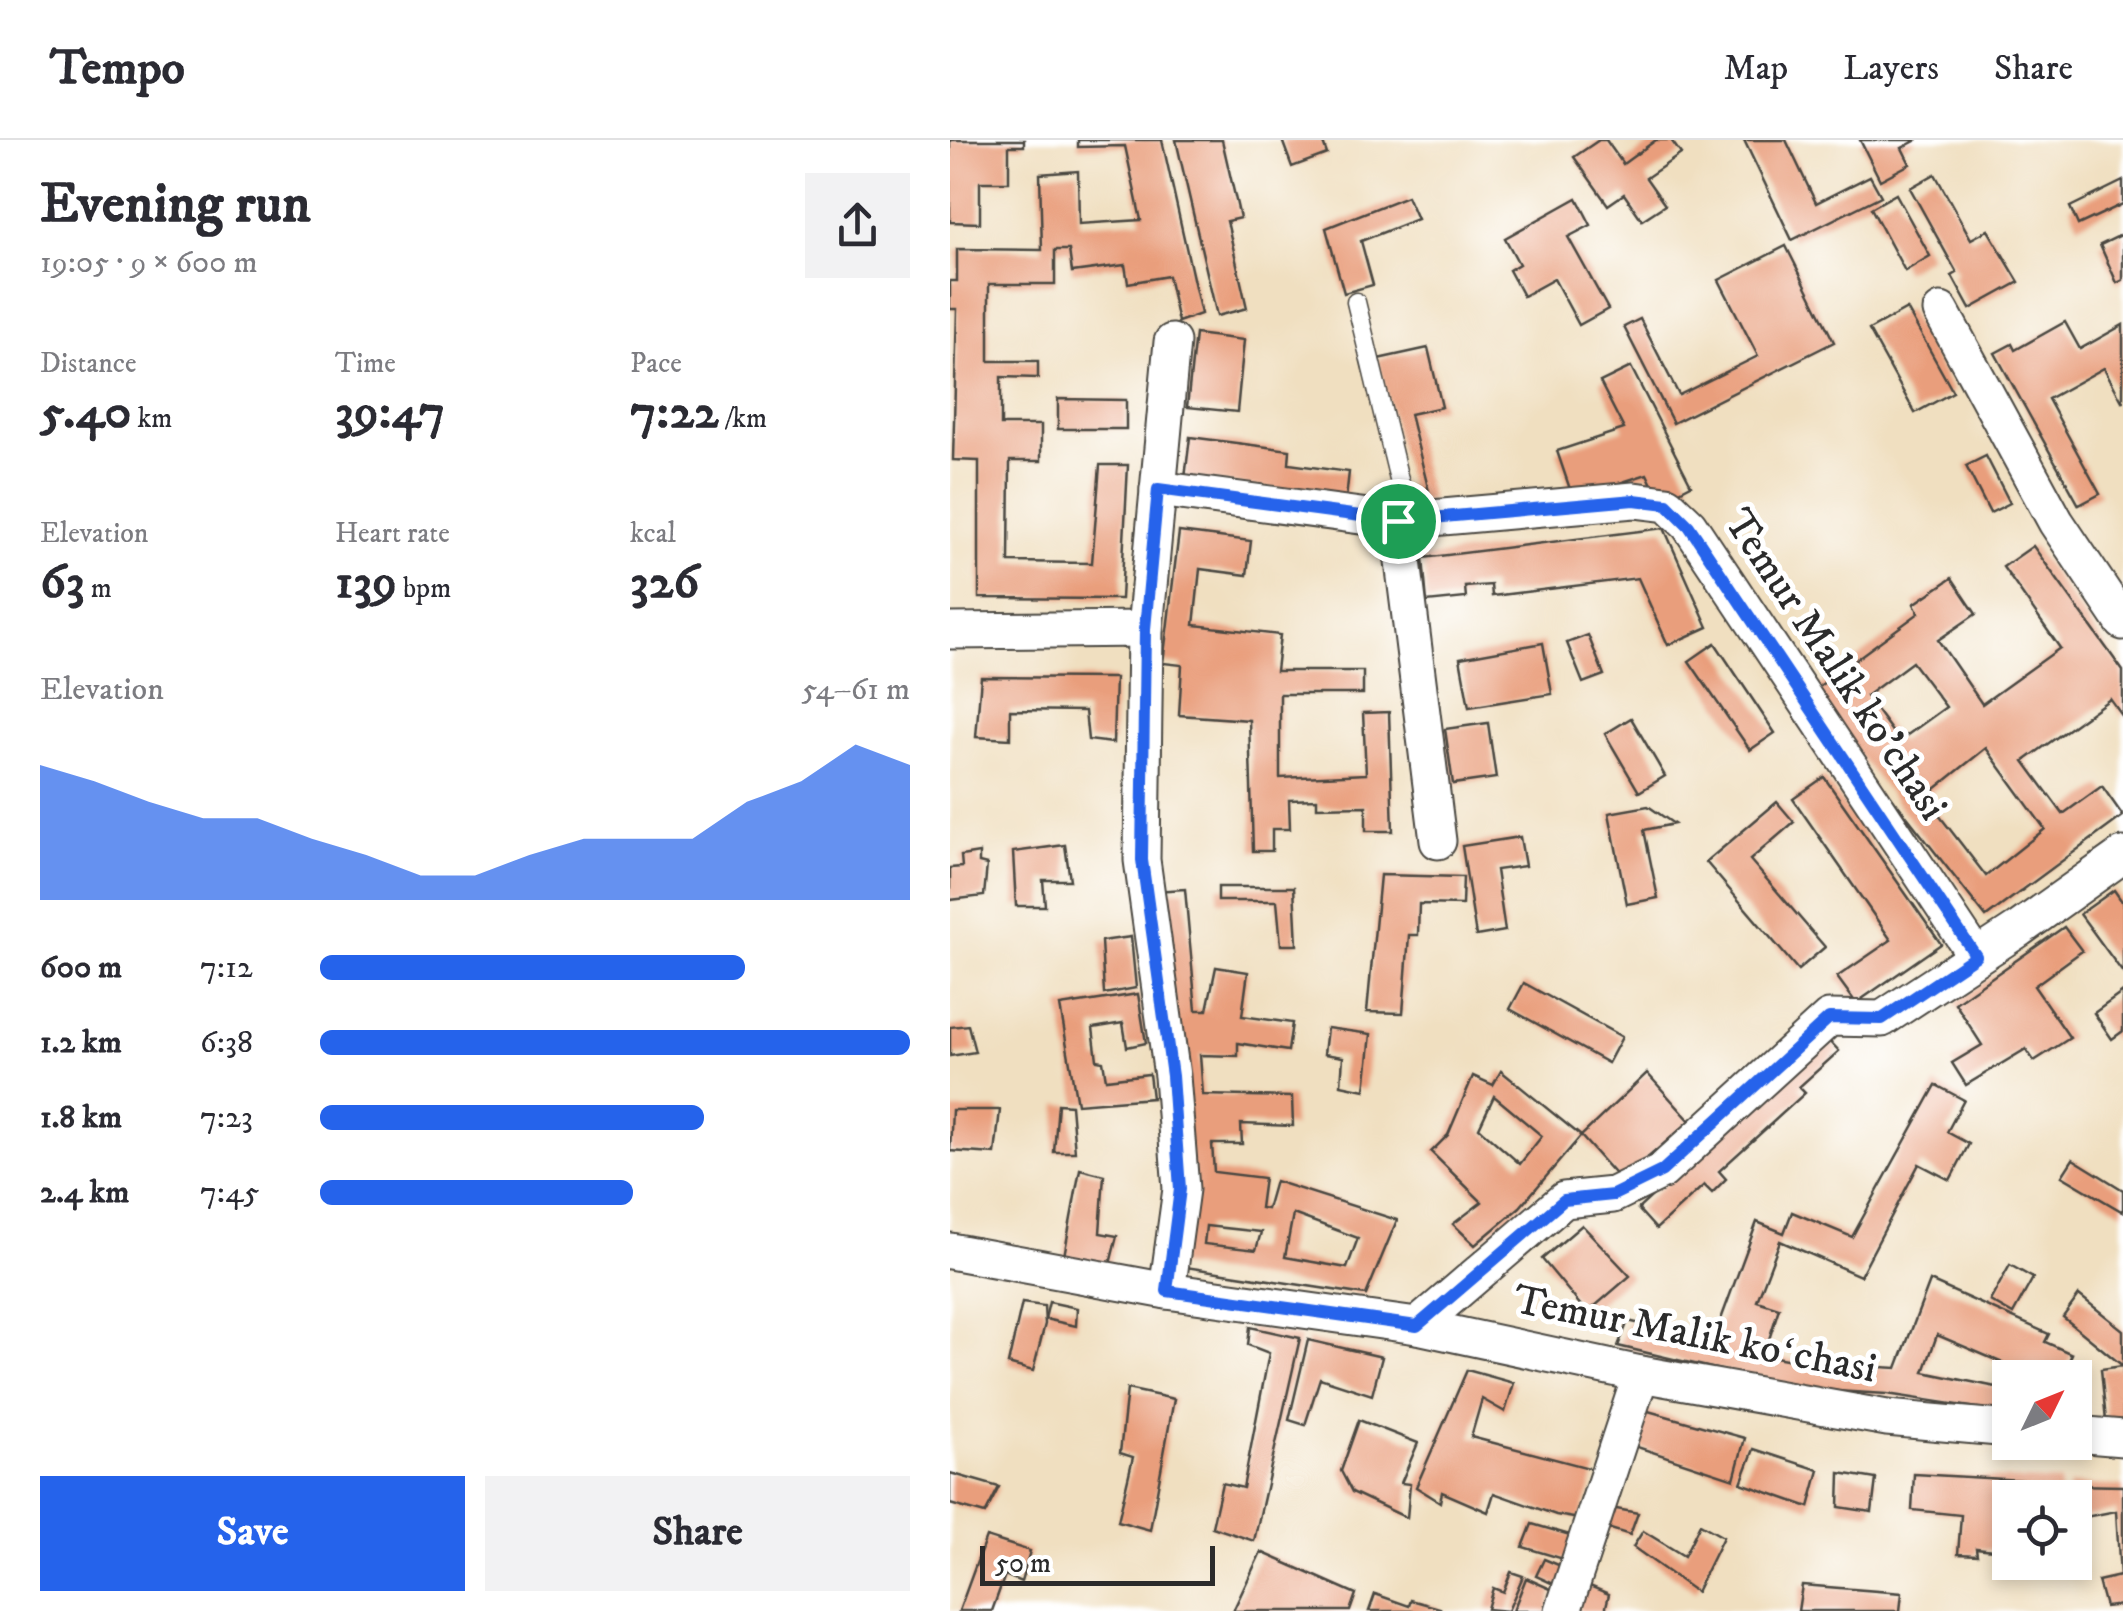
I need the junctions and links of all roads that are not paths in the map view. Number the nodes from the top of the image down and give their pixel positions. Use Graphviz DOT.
graph roads {
  1 [pos="1356,302"];
  2 [pos="1941,311"];
  3 [pos="1172,342"];
  4 [pos="1158,489"];
  5 [pos="1404,521"];
  6 [pos="2123,622"];
  7 [pos="1145,629"];
  8 [pos="950,631"];
  9 [pos="1438,841"];
  10 [pos="2117,872"];
  11 [pos="1976,956"];
  12 [pos="950,1251"];
  13 [pos="1167,1291"];
  14 [pos="1417,1326"];
  15 [pos="1642,1374"];
  16 [pos="1992,1427"];
  17 [pos="2092,1435"];
  18 [pos="2123,1438"];
  19 [pos="1563,1611"];
  1 -- 5 [label="lane"];
  2 -- 6 [label="street"];
  3 -- 4 [label="street"];
  4 -- 5 [label="street, Temur Malik ko'chasi"];
  4 -- 7 [label="street"];
  5 -- 9 [label="street"];
  5 -- 11 [label="street, Temur Malik ko'chasi"];
  7 -- 8 [label="street"];
  7 -- 13 [label="street"];
  10 -- 11 [label="street"];
  11 -- 14 [label="street"];
  12 -- 13 [label="street, Temur Malik koʻchasi"];
  13 -- 14 [label="street, Temur Malik koʻchasi"];
  14 -- 15 [label="street, Temur Malik koʻchasi"];
  15 -- 16 [label="street, Temur Malik koʻchasi"];
  15 -- 19 [label="street"];
  17 -- 18 [label="street"];
}
